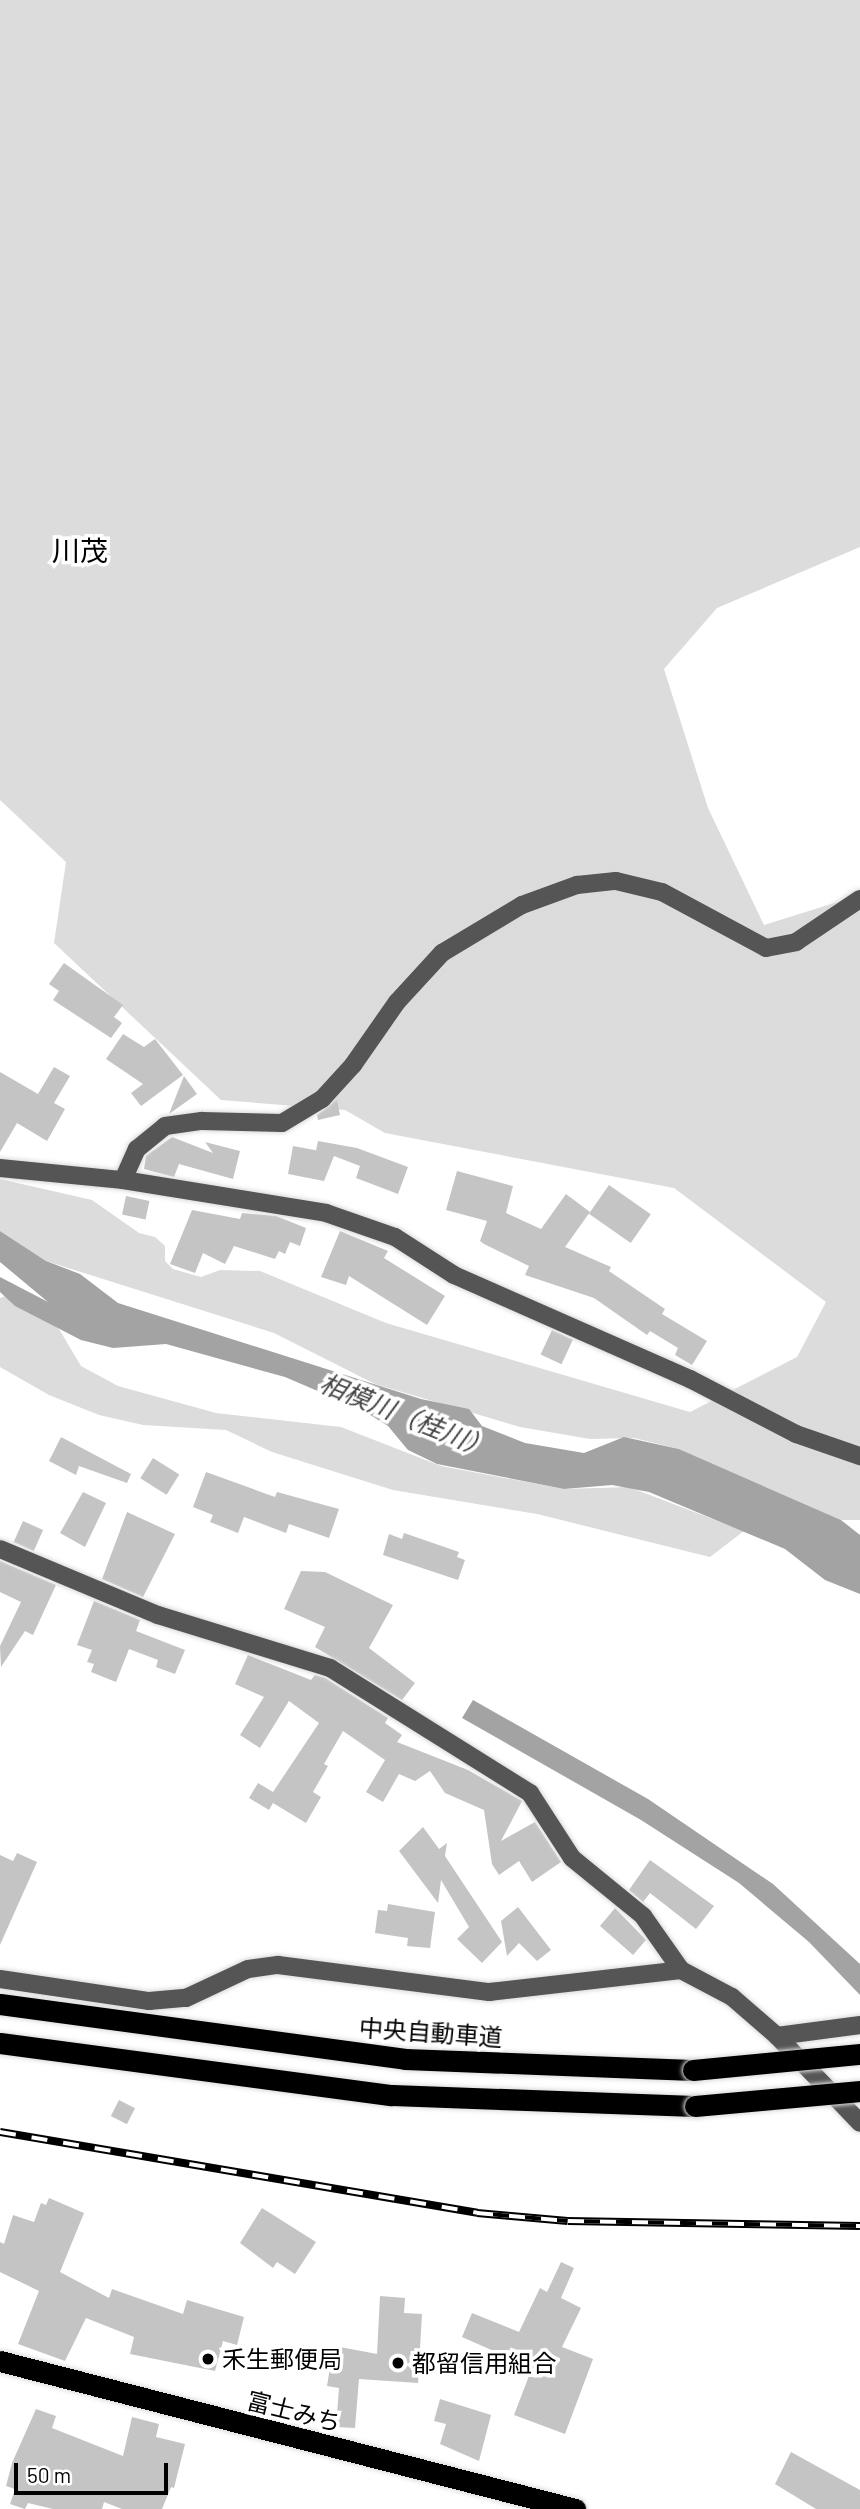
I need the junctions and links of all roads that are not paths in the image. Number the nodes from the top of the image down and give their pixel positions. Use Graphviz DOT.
graph roads {
  1 [pos="860,898"];
  2 [pos="0,1168"];
  3 [pos="123,1180"];
  4 [pos="860,1456"];
  5 [pos="0,1549"];
  6 [pos="681,1970"];
  7 [pos="0,1979"];
  8 [pos="0,2004"];
  9 [pos="860,2025"];
  10 [pos="777,2036"];
  11 [pos="0,2043"];
  12 [pos="860,2054"];
  13 [pos="860,2091"];
  14 [pos="860,2123"];
  15 [pos="0,2361"];
  16 [pos="575,2509"];
  1 -- 3 [label="street"];
  2 -- 3 [label="street"];
  3 -- 4 [label="street"];
  5 -- 6 [label="street"];
  6 -- 7 [label="street"];
  6 -- 10 [label="street"];
  8 -- 12 [label="highway, 中央自動車道, bridge"];
  9 -- 10 [label="street"];
  10 -- 14 [label="street"];
  11 -- 13 [label="highway, bridge"];
  15 -- 16 [label="highway, 富士みち"];
}
